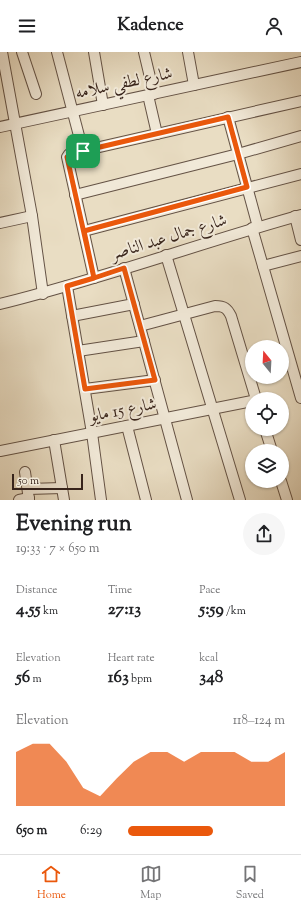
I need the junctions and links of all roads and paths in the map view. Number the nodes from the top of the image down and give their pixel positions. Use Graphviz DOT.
graph roads {
  1 [pos="2,52"];
  2 [pos="22,52"];
  3 [pos="57,52"];
  4 [pos="94,52"];
  5 [pos="144,52"];
  6 [pos="188,52"];
  7 [pos="301,62"];
  8 [pos="194,85"];
  9 [pos="36,94"];
  10 [pos="151,95"];
  11 [pos="301,101"];
  12 [pos="103,105"];
  13 [pos="72,111"];
  14 [pos="228,117"];
  15 [pos="16,123"];
  16 [pos="0,127"];
  17 [pos="156,134"];
  18 [pos="301,136"];
  19 [pos="83,151"];
  20 [pos="238,154"];
  21 [pos="301,174"];
  22 [pos="247,187"];
  23 [pos="76,195"];
  24 [pos="32,216"];
  25 [pos="298,216"];
  26 [pos="0,223"];
  27 [pos="255,228"];
  28 [pos="84,231"];
  29 [pos="301,240"];
  30 [pos="166,255"];
  31 [pos="301,256"];
  32 [pos="263,266"];
  33 [pos="124,268"];
  34 [pos="94,278"];
  35 [pos="67,286"];
  36 [pos="44,294"];
  37 [pos="0,304"];
  38 [pos="134,304"];
  39 [pos="184,314"];
  40 [pos="72,316"];
  41 [pos="140,326"];
  42 [pos="144,340"];
  43 [pos="78,351"];
  44 [pos="155,380"];
  45 [pos="299,384"];
  46 [pos="85,389"];
  47 [pos="254,392"];
  48 [pos="301,398"];
  49 [pos="245,402"];
  50 [pos="213,409"];
  51 [pos="165,419"];
  52 [pos="127,426"];
  53 [pos="92,433"];
  54 [pos="54,440"];
  55 [pos="0,451"];
  56 [pos="25,472"];
  57 [pos="62,488"];
  58 [pos="283,488"];
  59 [pos="26,497"];
  60 [pos="64,500"];
  61 [pos="101,500"];
  62 [pos="146,500"];
  63 [pos="187,500"];
  64 [pos="240,500"];
  65 [pos="287,500"];
  1 -- 15 [label="street"];
  2 -- 9 [label="street"];
  3 -- 13 [label="street"];
  4 -- 12 [label="street"];
  5 -- 10 [label="street"];
  6 -- 8 [label="street"];
  7 -- 8 [label="street, شارع لطفي سلامه"];
  8 -- 10 [label="street, شارع لطفي سلامه"];
  10 -- 12 [label="street, شارع لطفي سلامه"];
  10 -- 17 [label="street"];
  11 -- 14 [label="street"];
  12 -- 13 [label="street, شارع لطفي سلامه"];
  13 -- 15 [label="street, شارع لطفي سلامه"];
  13 -- 19 [label="street"];
  14 -- 17 [label="street"];
  14 -- 20 [label="street"];
  15 -- 16 [label="street, شارع لطفي سلامه"];
  15 -- 24 [label="street"];
  17 -- 19 [label="street"];
  18 -- 20 [label="street"];
  19 -- 23 [label="street"];
  20 -- 22 [label="street"];
  20 -- 23 [label="street"];
  21 -- 22 [label="street"];
  22 -- 27 [label="street"];
  22 -- 28 [label="street"];
  23 -- 28 [label="street"];
  24 -- 26 [label="street"];
  24 -- 36 [label="street"];
  25 -- 27 [label="street, شارع جمال عبد الناصر"];
  25 -- 29 [label="street"];
  27 -- 30 [label="street, شارع جمال عبد الناصر"];
  27 -- 32 [label="street"];
  28 -- 34 [label="street"];
  30 -- 33 [label="street, شارع جمال عبد الناصر"];
  30 -- 39 [label="street"];
  31 -- 32 [label="street"];
  32 -- 45 [label="street"];
  33 -- 34 [label="street, شارع جمال عبد الناصر"];
  33 -- 38 [label="street"];
  34 -- 35 [label="street, شارع جمال عبد الناصر"];
  35 -- 36 [label="street, شارع جمال عبد الناصر"];
  35 -- 40 [label="street"];
  36 -- 37 [label="street, شارع جمال عبد الناصر"];
  38 -- 40 [label="street"];
  38 -- 41 [label="street"];
  39 -- 41 [label="street"];
  39 -- 47 [label="street"];
  39 -- 50 [label="street"];
  40 -- 43 [label="street"];
  41 -- 42 [label="street"];
  42 -- 43 [label="street"];
  42 -- 44 [label="street"];
  43 -- 46 [label="street"];
  44 -- 46 [label="street"];
  44 -- 51 [label="street"];
  45 -- 48 [label="street"];
  46 -- 53 [label="street"];
  49 -- 50 [label="street, شارع 15 مايو"];
  50 -- 51 [label="street, شارع 15 مايو"];
  50 -- 64 [label="street"];
  51 -- 52 [label="street, شارع 15 مايو"];
  51 -- 63 [label="street"];
  52 -- 53 [label="street, شارع 15 مايو"];
  52 -- 62 [label="street"];
  53 -- 54 [label="street, شارع 15 مايو"];
  53 -- 61 [label="street"];
  54 -- 55 [label="street, شارع 15 مايو"];
  54 -- 57 [label="street"];
  56 -- 59 [label="street"];
  57 -- 59 [label="street"];
  57 -- 60 [label="street"];
  58 -- 65 [label="street"];
}
